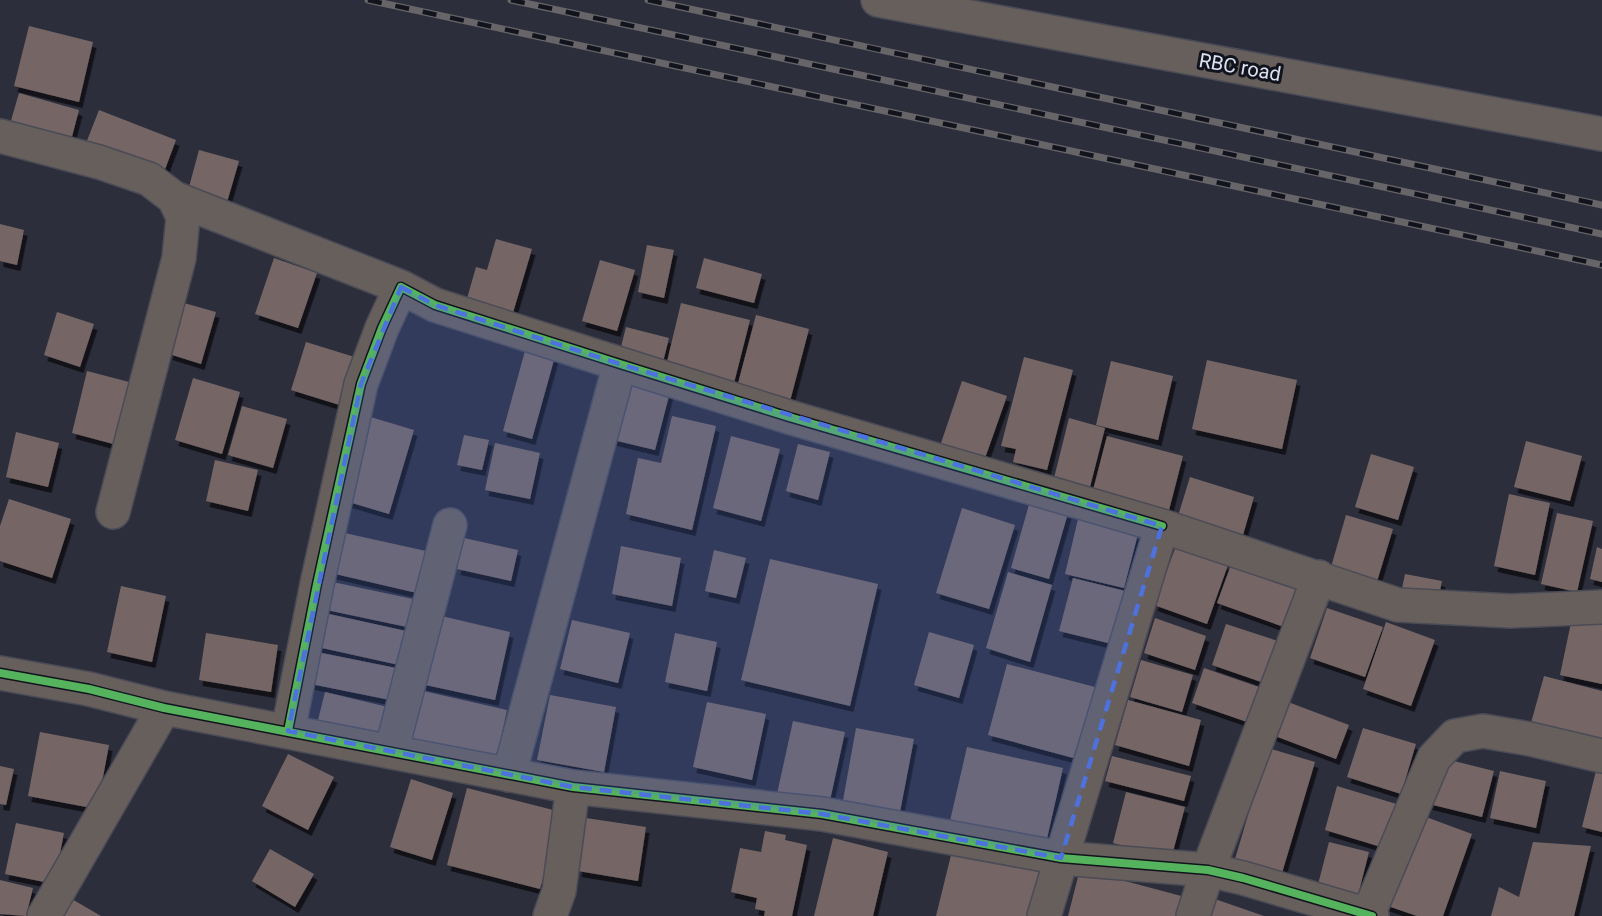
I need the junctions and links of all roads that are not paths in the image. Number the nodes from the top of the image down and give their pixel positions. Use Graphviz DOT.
graph roads {
  1 [pos="878,0"];
  2 [pos="1602,134"];
  3 [pos="0,136"];
  4 [pos="174,198"];
  5 [pos="401,287"];
  6 [pos="620,364"];
  7 [pos="113,512"];
  8 [pos="450,525"];
  9 [pos="1162,526"];
  10 [pos="1318,577"];
  11 [pos="1602,608"];
  12 [pos="0,673"];
  13 [pos="164,708"];
  14 [pos="288,731"];
  15 [pos="391,752"];
  16 [pos="1602,756"];
  17 [pos="509,775"];
  18 [pos="573,787"];
  19 [pos="1061,858"];
  20 [pos="1208,870"];
  21 [pos="1358,914"];
  22 [pos="44,916"];
  23 [pos="550,916"];
  24 [pos="1044,916"];
  25 [pos="1193,916"];
  1 -- 2 [label="street, RBC road"];
  3 -- 4 [label="street"];
  4 -- 5 [label="street"];
  4 -- 7 [label="street"];
  5 -- 6 [label="street"];
  5 -- 14 [label="street"];
  6 -- 9 [label="street"];
  6 -- 17 [label="street"];
  8 -- 15 [label="street"];
  9 -- 10 [label="street"];
  9 -- 19 [label="street"];
  10 -- 11 [label="street"];
  10 -- 20 [label="street"];
  12 -- 13 [label="street"];
  13 -- 14 [label="street"];
  13 -- 22 [label="street"];
  14 -- 15 [label="street"];
  15 -- 17 [label="street"];
  16 -- 21 [label="street"];
  17 -- 18 [label="street"];
  18 -- 19 [label="street"];
  18 -- 23 [label="street"];
  19 -- 20 [label="street"];
  19 -- 24 [label="street"];
  20 -- 21 [label="street"];
  20 -- 25 [label="street"];
}
